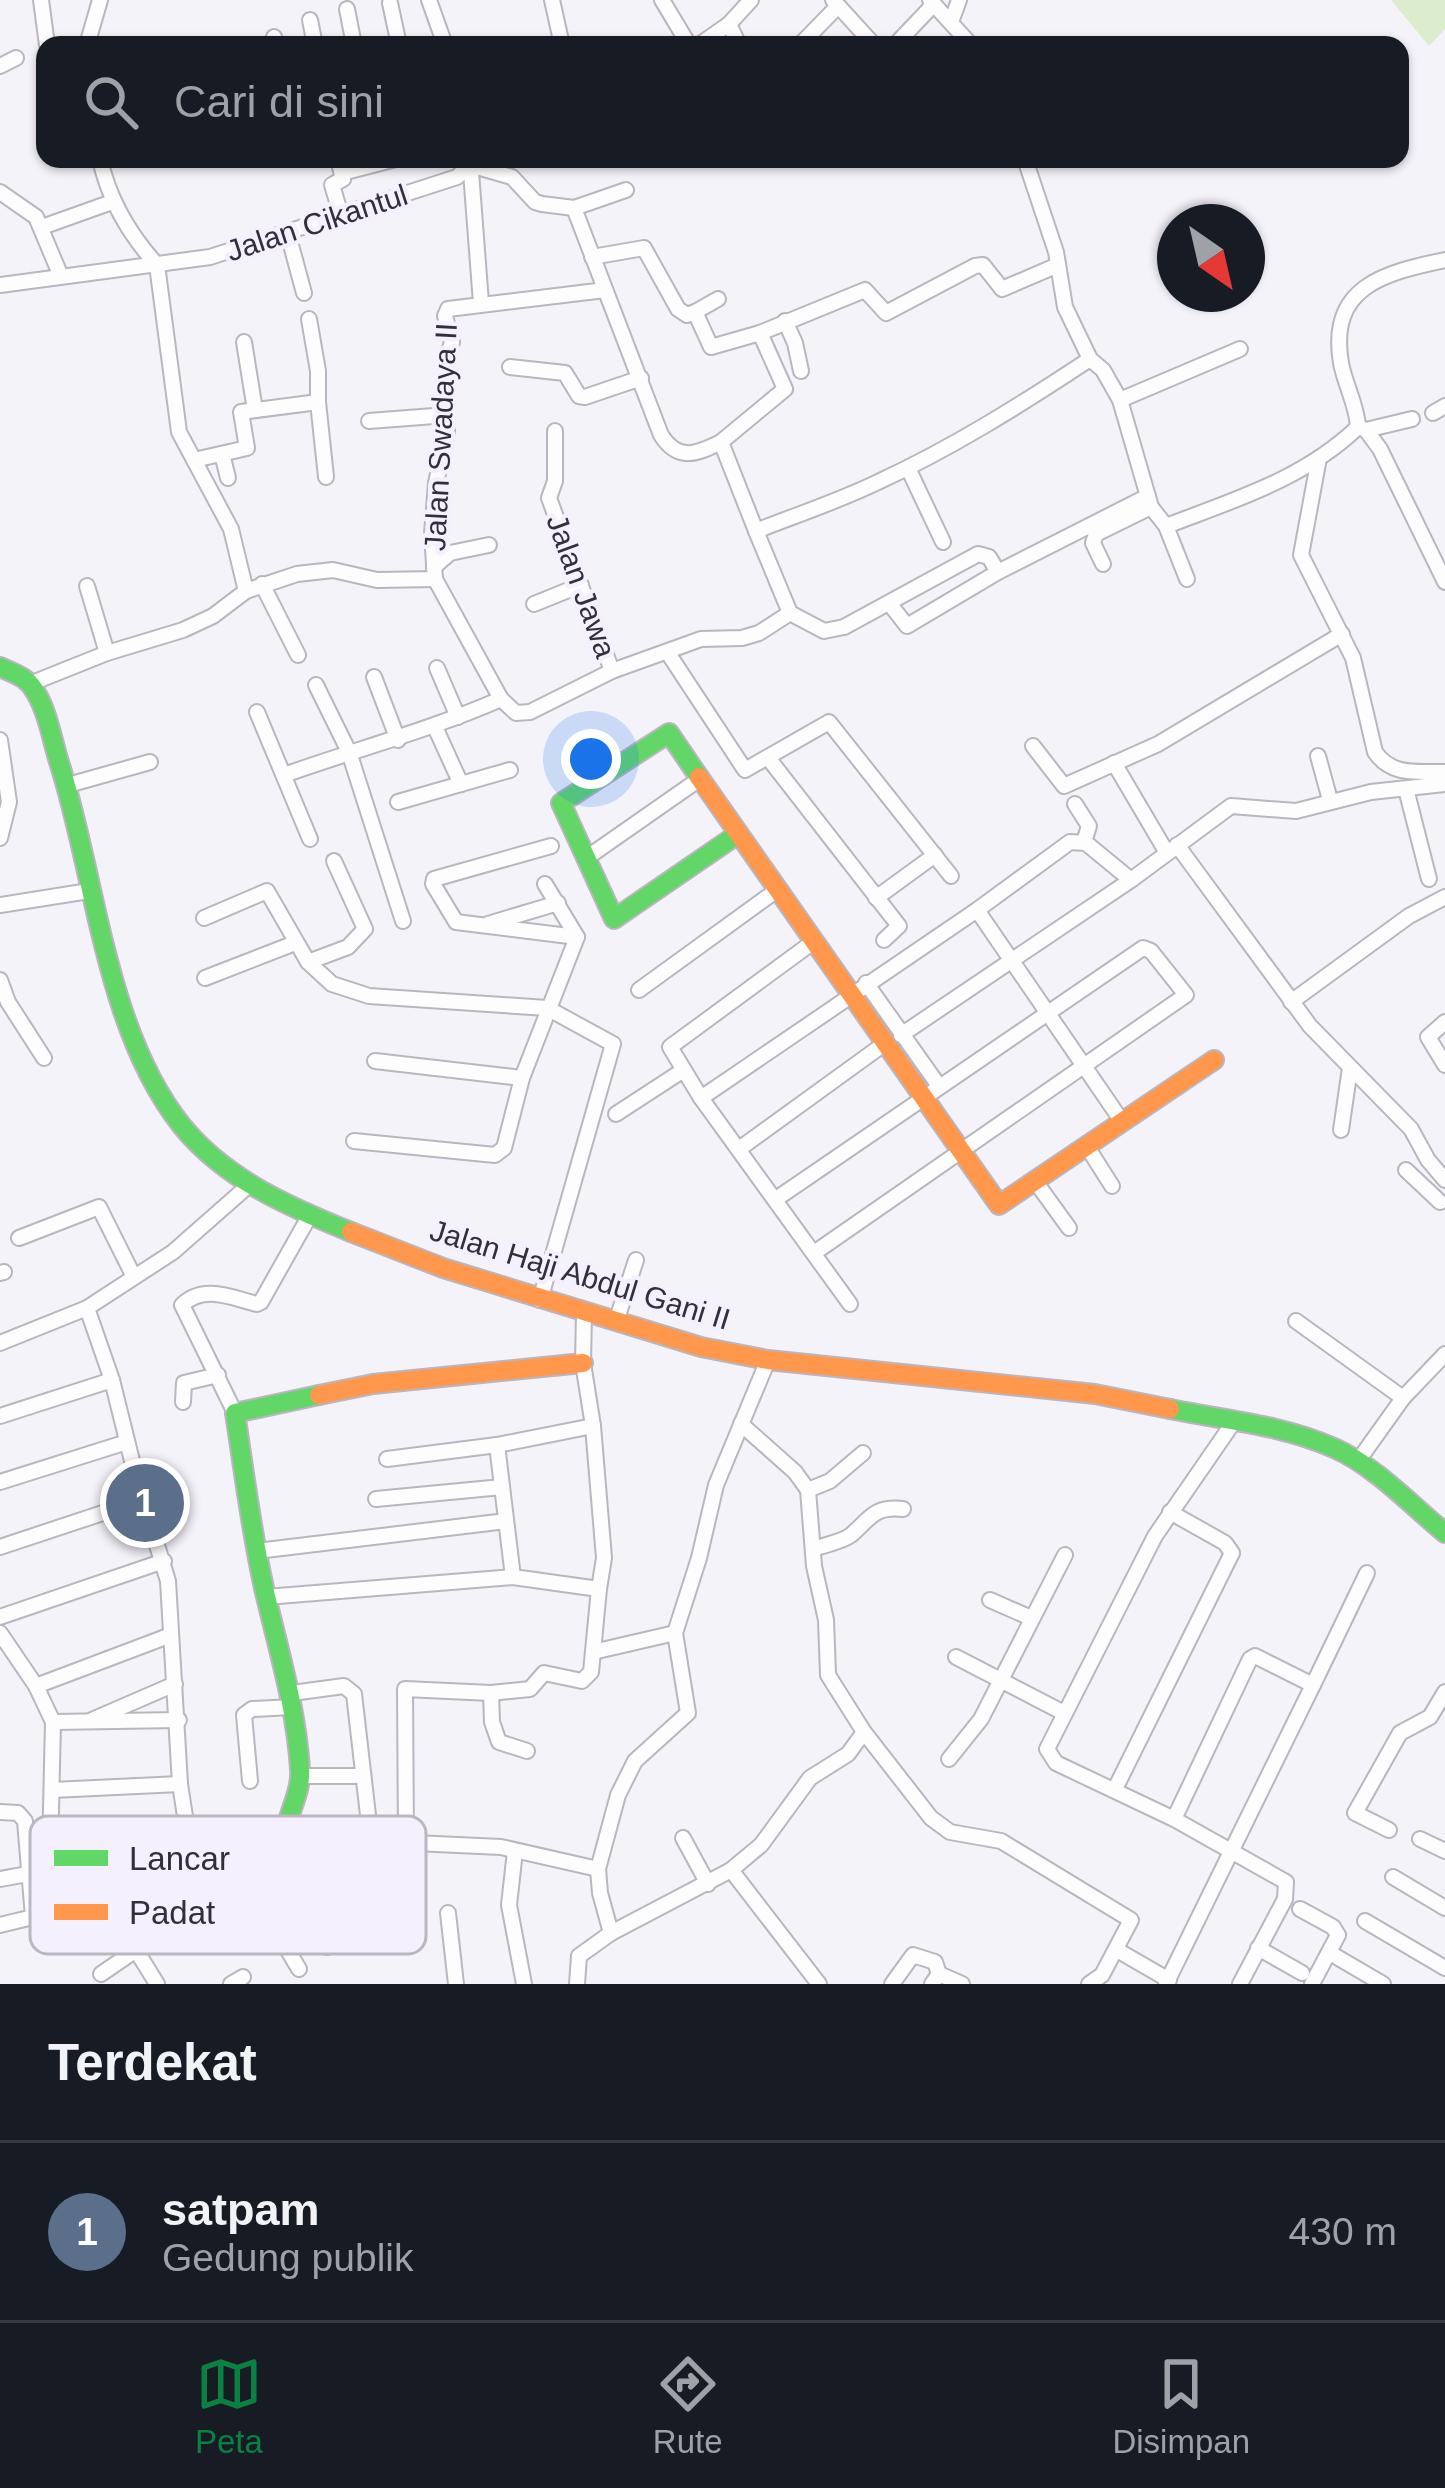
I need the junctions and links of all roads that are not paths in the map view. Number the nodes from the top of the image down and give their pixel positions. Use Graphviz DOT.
graph roads {
  1 [pos="41,0"];
  2 [pos="100,0"];
  3 [pos="429,0"];
  4 [pos="552,0"];
  5 [pos="662,0"];
  6 [pos="959,0"];
  7 [pos="745,2"];
  8 [pos="932,2"];
  9 [pos="390,3"];
  10 [pos="836,3"];
  11 [pos="347,9"];
  12 [pos="310,20"];
  13 [pos="951,22"];
  14 [pos="729,24"];
  15 [pos="46,36"];
  16 [pos="90,36"];
  17 [pos="313,36"];
  18 [pos="352,36"];
  19 [pos="397,36"];
  20 [pos="442,36"];
  21 [pos="560,36"];
  22 [pos="684,36"];
  23 [pos="712,36"];
  24 [pos="735,36"];
  25 [pos="808,36"];
  26 [pos="866,36"];
  27 [pos="903,36"];
  28 [pos="963,36"];
  29 [pos="16,58"];
  30 [pos="0,66"];
  31 [pos="103,168"];
  32 [pos="340,168"];
  33 [pos="465,168"];
  34 [pos="471,168"];
  35 [pos="487,168"];
  36 [pos="1027,168"];
  37 [pos="626,190"];
  38 [pos="6,194"];
  39 [pos="112,202"];
  40 [pos="574,208"];
  41 [pos="341,215"];
  42 [pos="42,227"];
  43 [pos="288,234"];
  44 [pos="592,257"];
  45 [pos="1445,260"];
  46 [pos="157,265"];
  47 [pos="1058,265"];
  48 [pos="60,274"];
  49 [pos="0,285"];
  50 [pos="604,290"];
  51 [pos="304,293"];
  52 [pos="718,299"];
  53 [pos="481,303"];
  54 [pos="695,312"];
  55 [pos="310,319"];
  56 [pos="784,321"];
  57 [pos="760,333"];
  58 [pos="244,342"];
  59 [pos="1240,349"];
  60 [pos="1090,358"];
  61 [pos="510,367"];
  62 [pos="801,371"];
  63 [pos="641,378"];
  64 [pos="1120,400"];
  65 [pos="318,402"];
  66 [pos="254,410"];
  67 [pos="447,416"];
  68 [pos="1412,419"];
  69 [pos="369,421"];
  70 [pos="1362,428"];
  71 [pos="555,431"];
  72 [pos="721,442"];
  73 [pos="222,454"];
  74 [pos="1319,458"];
  75 [pos="194,460"];
  76 [pos="908,468"];
  77 [pos="326,477"];
  78 [pos="228,478"];
  79 [pos="1150,501"];
  80 [pos="1166,526"];
  81 [pos="755,531"];
  82 [pos="943,542"];
  83 [pos="489,544"];
  84 [pos="1102,564"];
  85 [pos="998,572"];
  86 [pos="435,573"];
  87 [pos="1187,579"];
  88 [pos="1445,583"];
  89 [pos="262,584"];
  90 [pos="581,585"];
  91 [pos="87,586"];
  92 [pos="246,591"];
  93 [pos="889,603"];
  94 [pos="534,604"];
  95 [pos="790,614"];
  96 [pos="1342,634"];
  97 [pos="107,653"];
  98 [pos="668,653"];
  99 [pos="298,655"];
  100 [pos="437,668"];
  101 [pos="612,671"];
  102 [pos="13,674"];
  103 [pos="374,677"];
  104 [pos="316,685"];
  105 [pos="501,699"];
  106 [pos="257,712"];
  107 [pos="458,717"];
  108 [pos="435,727"];
  109 [pos="398,740"];
  110 [pos="1033,746"];
  111 [pos="1,747"];
  112 [pos="349,752"];
  113 [pos="1318,756"];
  114 [pos="769,759"];
  115 [pos="150,763"];
  116 [pos="1114,763"];
  117 [pos="510,770"];
  118 [pos="1445,772"];
  119 [pos="284,775"];
  120 [pos="701,778"];
  121 [pos="461,784"];
  122 [pos="1445,784"];
  123 [pos="68,785"];
  124 [pos="1406,789"];
  125 [pos="1330,800"];
  126 [pos="398,802"];
  127 [pos="1075,804"];
  128 [pos="738,834"];
  129 [pos="0,838"];
  130 [pos="310,839"];
  131 [pos="1084,842"];
  132 [pos="550,846"];
  133 [pos="1172,849"];
  134 [pos="935,855"];
  135 [pos="585,860"];
  136 [pos="334,861"];
  137 [pos="951,876"];
  138 [pos="1429,879"];
  139 [pos="1131,880"];
  140 [pos="545,884"];
  141 [pos="777,890"];
  142 [pos="78,893"];
  143 [pos="1445,897"];
  144 [pos="876,898"];
  145 [pos="558,903"];
  146 [pos="0,905"];
  147 [pos="976,910"];
  148 [pos="204,918"];
  149 [pos="403,921"];
  150 [pos="481,926"];
  151 [pos="577,937"];
  152 [pos="884,940"];
  153 [pos="813,942"];
  154 [pos="295,943"];
  155 [pos="1010,958"];
  156 [pos="308,962"];
  157 [pos="205,978"];
  158 [pos="0,980"];
  159 [pos="866,983"];
  160 [pos="639,990"];
  161 [pos="849,995"];
  162 [pos="1291,1002"];
  163 [pos="547,1009"];
  164 [pos="1046,1011"];
  165 [pos="1445,1022"];
  166 [pos="892,1039"];
  167 [pos="44,1058"];
  168 [pos="1214,1060"];
  169 [pos="375,1061"];
  170 [pos="1445,1064"];
  171 [pos="1084,1066"];
  172 [pos="1350,1069"];
  173 [pos="682,1071"];
  174 [pos="522,1078"];
  175 [pos="931,1092"];
  176 [pos="701,1098"];
  177 [pos="616,1114"];
  178 [pos="1121,1120"];
  179 [pos="1341,1130"];
  180 [pos="354,1141"];
  181 [pos="1086,1145"];
  182 [pos="739,1149"];
  183 [pos="961,1151"];
  184 [pos="1406,1171"];
  185 [pos="1445,1180"];
  186 [pos="1035,1181"];
  187 [pos="248,1186"];
  188 [pos="1112,1186"];
  189 [pos="776,1199"];
  190 [pos="1443,1203"];
  191 [pos="310,1214"];
  192 [pos="1069,1228"];
  193 [pos="19,1238"];
  194 [pos="814,1253"];
  195 [pos="635,1260"];
  196 [pos="134,1277"];
  197 [pos="540,1300"];
  198 [pos="850,1304"];
  199 [pos="87,1308"];
  200 [pos="584,1312"];
  201 [pos="616,1322"];
  202 [pos="1296,1322"];
  203 [pos="0,1343"];
  204 [pos="1445,1354"];
  205 [pos="768,1360"];
  206 [pos="583,1363"];
  207 [pos="218,1375"];
  208 [pos="112,1380"];
  209 [pos="1403,1399"];
  210 [pos="183,1402"];
  211 [pos="235,1413"];
  212 [pos="0,1416"];
  213 [pos="1235,1420"];
  214 [pos="741,1424"];
  215 [pos="593,1426"];
  216 [pos="127,1442"];
  217 [pos="497,1445"];
  218 [pos="863,1453"];
  219 [pos="387,1459"];
  220 [pos="1358,1461"];
  221 [pos="0,1482"];
  222 [pos="502,1487"];
  223 [pos="808,1490"];
  224 [pos="376,1499"];
  225 [pos="142,1500"];
  226 [pos="903,1509"];
  227 [pos="1170,1513"];
  228 [pos="506,1521"];
  229 [pos="1445,1533"];
  230 [pos="0,1547"];
  231 [pos="813,1549"];
  232 [pos="256,1551"];
  233 [pos="1065,1555"];
  234 [pos="164,1561"];
  235 [pos="1366,1573"];
  236 [pos="513,1577"];
  237 [pos="599,1589"];
  238 [pos="266,1597"];
  239 [pos="990,1600"];
  240 [pos="0,1617"];
  241 [pos="1031,1618"];
  242 [pos="0,1633"];
  243 [pos="675,1633"];
  244 [pos="171,1636"];
  245 [pos="593,1652"];
  246 [pos="956,1657"];
  247 [pos="1002,1678"];
  248 [pos="175,1684"];
  249 [pos="1312,1685"];
  250 [pos="36,1687"];
  251 [pos="1445,1692"];
  252 [pos="491,1693"];
  253 [pos="292,1700"];
  254 [pos="1062,1712"];
  255 [pos="179,1720"];
  256 [pos="53,1722"];
  257 [pos="86,1723"];
  258 [pos="864,1732"];
  259 [pos="527,1751"];
  260 [pos="949,1759"];
  261 [pos="301,1776"];
  262 [pos="361,1776"];
  263 [pos="250,1781"];
  264 [pos="180,1784"];
  265 [pos="1114,1789"];
  266 [pos="52,1790"];
  267 [pos="0,1812"];
  268 [pos="51,1816"];
  269 [pos="186,1816"];
  270 [pos="292,1816"];
  271 [pos="367,1816"];
  272 [pos="405,1816"];
  273 [pos="1174,1819"];
  274 [pos="1389,1830"];
  275 [pos="683,1838"];
  276 [pos="1420,1839"];
  277 [pos="426,1844"];
  278 [pos="515,1851"];
  279 [pos="1234,1851"];
  280 [pos="1445,1851"];
  281 [pos="598,1869"];
  282 [pos="731,1870"];
  283 [pos="28,1874"];
  284 [pos="1393,1877"];
  285 [pos="0,1879"];
  286 [pos="708,1884"];
  287 [pos="30,1896"];
  288 [pos="1445,1908"];
  289 [pos="1300,1909"];
  290 [pos="448,1913"];
  291 [pos="30,1918"];
  292 [pos="1365,1921"];
  293 [pos="0,1925"];
  294 [pos="611,1933"];
  295 [pos="1258,1948"];
  296 [pos="1117,1950"];
  297 [pos="1330,1953"];
  298 [pos="130,1954"];
  299 [pos="138,1954"];
  300 [pos="289,1954"];
  301 [pos="1445,1968"];
  302 [pos="298,1970"];
  303 [pos="101,1973"];
  304 [pos="1307,1978"];
  305 [pos="936,1979"];
  306 [pos="1167,1982"];
  307 [pos="157,1984"];
  308 [pos="456,1984"];
  309 [pos="524,1984"];
  310 [pos="577,1984"];
  311 [pos="819,1984"];
  312 [pos="892,1984"];
  313 [pos="962,1984"];
  314 [pos="1089,1984"];
  315 [pos="1240,1984"];
  316 [pos="1382,1984"];
  1 -- 15 [label="street"];
  2 -- 16 [label="street"];
  3 -- 20 [label="street"];
  4 -- 21 [label="street"];
  5 -- 22 [label="street"];
  6 -- 13 [label="street"];
  7 -- 14 [label="street"];
  8 -- 13 [label="street"];
  8 -- 27 [label="street"];
  9 -- 19 [label="street"];
  10 -- 25 [label="street"];
  10 -- 26 [label="street"];
  11 -- 18 [label="street"];
  12 -- 17 [label="street"];
  13 -- 28 [label="street"];
  14 -- 23 [label="street"];
  14 -- 24 [label="street"];
  29 -- 30 [label="street"];
  31 -- 39 [label="street"];
  32 -- 41 [label="street"];
  33 -- 41 [label="street, Jalan Cikantul"];
  34 -- 53 [label="street"];
  35 -- 40 [label="street"];
  36 -- 47 [label="street"];
  37 -- 40 [label="street"];
  38 -- 42 [label="street"];
  39 -- 42 [label="street"];
  39 -- 46 [label="street"];
  40 -- 44 [label="street"];
  41 -- 43 [label="street, Jalan Cikantul"];
  42 -- 48 [label="street"];
  43 -- 46 [label="street, Jalan Cikantul"];
  43 -- 51 [label="street"];
  44 -- 50 [label="street"];
  44 -- 54 [label="street"];
  45 -- 70 [label="street"];
  46 -- 48 [label="street, Jalan Cikantul"];
  46 -- 75 [label="street"];
  47 -- 56 [label="street"];
  47 -- 60 [label="street"];
  48 -- 49 [label="street, Jalan Cikantul"];
  50 -- 53 [label="street, Jalan Swadaya II"];
  50 -- 63 [label="street"];
  52 -- 54 [label="street"];
  53 -- 67 [label="street, Jalan Swadaya II"];
  54 -- 57 [label="street"];
  55 -- 65 [label="street"];
  56 -- 57 [label="street"];
  56 -- 62 [label="street"];
  57 -- 72 [label="street"];
  58 -- 66 [label="street"];
  59 -- 64 [label="street"];
  60 -- 64 [label="street"];
  60 -- 76 [label="street"];
  61 -- 63 [label="street"];
  63 -- 72 [label="street"];
  64 -- 79 [label="street"];
  65 -- 66 [label="street"];
  65 -- 77 [label="street"];
  66 -- 73 [label="street"];
  67 -- 69 [label="street"];
  67 -- 86 [label="street, Jalan Swadaya II"];
  68 -- 70 [label="street"];
  70 -- 74 [label="street"];
  70 -- 88 [label="street"];
  71 -- 90 [label="street, Jalan Jawa"];
  72 -- 81 [label="street"];
  73 -- 75 [label="street"];
  73 -- 78 [label="street"];
  74 -- 80 [label="street"];
  74 -- 96 [label="street"];
  75 -- 92 [label="street"];
  76 -- 81 [label="street"];
  76 -- 82 [label="street"];
  79 -- 80 [label="street"];
  79 -- 84 [label="street"];
  79 -- 85 [label="street"];
  80 -- 87 [label="street"];
  81 -- 95 [label="street"];
  83 -- 86 [label="street"];
  85 -- 93 [label="street"];
  85 -- 93 [label="street"];
  86 -- 89 [label="street"];
  86 -- 105 [label="street"];
  89 -- 92 [label="street"];
  89 -- 99 [label="street"];
  90 -- 94 [label="street"];
  90 -- 101 [label="street, Jalan Jawa"];
  91 -- 97 [label="street"];
  92 -- 97 [label="street"];
  93 -- 95 [label="street"];
  95 -- 98 [label="street"];
  96 -- 116 [label="street"];
  96 -- 118 [label="street"];
  97 -- 102 [label="street"];
  98 -- 101 [label="street"];
  98 -- 114 [label="street"];
  100 -- 107 [label="street"];
  101 -- 105 [label="street"];
  102 -- 123 [label="street, Jalan Haji Abdul Gani II"];
  103 -- 109 [label="street"];
  104 -- 112 [label="street"];
  105 -- 107 [label="street"];
  106 -- 119 [label="street"];
  107 -- 108 [label="street"];
  108 -- 109 [label="street"];
  108 -- 121 [label="street"];
  109 -- 112 [label="street"];
  110 -- 116 [label="street"];
  111 -- 129 [label="street"];
  112 -- 119 [label="street"];
  112 -- 149 [label="street"];
  113 -- 125 [label="street"];
  114 -- 134 [label="street"];
  114 -- 144 [label="street"];
  115 -- 123 [label="street"];
  116 -- 133 [label="street"];
  117 -- 121 [label="street"];
  119 -- 130 [label="street"];
  120 -- 128 [label="street"];
  120 -- 135 [label="street"];
  120 -- 135 [label="street"];
  121 -- 126 [label="street"];
  122 -- 124 [label="street"];
  123 -- 142 [label="street, Jalan Haji Abdul Gani II"];
  124 -- 125 [label="street"];
  124 -- 138 [label="street"];
  125 -- 133 [label="street"];
  127 -- 131 [label="street"];
  128 -- 135 [label="street"];
  128 -- 141 [label="street"];
  131 -- 139 [label="street"];
  131 -- 147 [label="street"];
  132 -- 150 [label="street"];
  133 -- 139 [label="street"];
  133 -- 162 [label="street"];
  134 -- 137 [label="street"];
  134 -- 144 [label="street"];
  136 -- 156 [label="street"];
  139 -- 155 [label="street"];
  140 -- 145 [label="street"];
  141 -- 153 [label="street"];
  141 -- 160 [label="street"];
  142 -- 146 [label="street"];
  142 -- 187 [label="street, Jalan Haji Abdul Gani II"];
  143 -- 162 [label="street"];
  144 -- 152 [label="street"];
  145 -- 150 [label="street"];
  145 -- 151 [label="street"];
  147 -- 155 [label="street"];
  147 -- 159 [label="street"];
  148 -- 154 [label="street"];
  150 -- 151 [label="street"];
  151 -- 163 [label="street"];
  153 -- 161 [label="street"];
  153 -- 173 [label="street"];
  154 -- 156 [label="street"];
  154 -- 157 [label="street"];
  155 -- 164 [label="street"];
  155 -- 166 [label="street"];
  156 -- 163 [label="street"];
  158 -- 167 [label="street"];
  159 -- 161 [label="street"];
  159 -- 166 [label="street"];
  161 -- 166 [label="street"];
  161 -- 176 [label="street"];
  162 -- 172 [label="street"];
  163 -- 174 [label="street"];
  163 -- 197 [label="street"];
  164 -- 171 [label="street"];
  164 -- 171 [label="street"];
  164 -- 175 [label="street"];
  165 -- 170 [label="street"];
  166 -- 175 [label="street"];
  166 -- 182 [label="street"];
  168 -- 178 [label="street"];
  169 -- 174 [label="street"];
  171 -- 178 [label="street"];
  171 -- 183 [label="street"];
  172 -- 179 [label="street"];
  172 -- 185 [label="street"];
  173 -- 176 [label="street"];
  173 -- 177 [label="street"];
  174 -- 180 [label="street"];
  175 -- 183 [label="street"];
  175 -- 189 [label="street"];
  176 -- 182 [label="street"];
  178 -- 181 [label="street"];
  181 -- 186 [label="street"];
  181 -- 188 [label="street"];
  182 -- 189 [label="street"];
  183 -- 186 [label="street"];
  183 -- 194 [label="street"];
  184 -- 190 [label="street"];
  186 -- 192 [label="street"];
  187 -- 191 [label="street, Jalan Haji Abdul Gani II"];
  187 -- 196 [label="street"];
  189 -- 194 [label="street"];
  191 -- 197 [label="street, Jalan Haji Abdul Gani II"];
  191 -- 207 [label="street"];
  193 -- 196 [label="street"];
  194 -- 198 [label="street"];
  195 -- 201 [label="street"];
  196 -- 199 [label="street"];
  197 -- 200 [label="street, Jalan Haji Abdul Gani II"];
  199 -- 203 [label="street"];
  199 -- 208 [label="street"];
  200 -- 201 [label="street, Jalan Haji Abdul Gani II"];
  200 -- 206 [label="street"];
  201 -- 205 [label="street, Jalan Haji Abdul Gani II"];
  202 -- 209 [label="street"];
  204 -- 209 [label="street"];
  205 -- 213 [label="street, Jalan Haji Abdul Gani II"];
  205 -- 214 [label="street"];
  206 -- 211 [label="street"];
  206 -- 215 [label="street"];
  207 -- 210 [label="street"];
  207 -- 211 [label="street"];
  208 -- 212 [label="street"];
  208 -- 216 [label="street"];
  209 -- 220 [label="street"];
  211 -- 232 [label="street"];
  213 -- 220 [label="street, Jalan Haji Abdul Gani II"];
  213 -- 227 [label="street"];
  214 -- 223 [label="street"];
  214 -- 243 [label="street"];
  215 -- 217 [label="street"];
  215 -- 237 [label="street"];
  216 -- 221 [label="street"];
  216 -- 225 [label="street"];
  217 -- 219 [label="street"];
  217 -- 222 [label="street"];
  218 -- 223 [label="street"];
  220 -- 229 [label="street, Jalan Haji Abdul Gani II"];
  222 -- 224 [label="street"];
  222 -- 228 [label="street"];
  223 -- 231 [label="street"];
  225 -- 230 [label="street"];
  225 -- 234 [label="street"];
  226 -- 231 [label="street"];
  227 -- 254 [label="street"];
  227 -- 265 [label="street"];
  228 -- 232 [label="street"];
  228 -- 236 [label="street"];
  231 -- 258 [label="street"];
  232 -- 238 [label="street"];
  233 -- 241 [label="street"];
  234 -- 240 [label="street"];
  234 -- 244 [label="street"];
  235 -- 249 [label="street"];
  236 -- 237 [label="street"];
  236 -- 238 [label="street"];
  237 -- 245 [label="street"];
  238 -- 253 [label="street"];
  239 -- 241 [label="street"];
  241 -- 247 [label="street"];
  242 -- 250 [label="street"];
  243 -- 245 [label="street"];
  243 -- 281 [label="street"];
  244 -- 248 [label="street"];
  244 -- 250 [label="street"];
  245 -- 252 [label="street"];
  246 -- 247 [label="street"];
  247 -- 254 [label="street"];
  247 -- 260 [label="street"];
  248 -- 255 [label="street"];
  248 -- 257 [label="street"];
  249 -- 273 [label="street"];
  249 -- 279 [label="street"];
  250 -- 256 [label="street"];
  251 -- 274 [label="street"];
  252 -- 259 [label="street"];
  252 -- 272 [label="street"];
  253 -- 261 [label="street"];
  253 -- 262 [label="street"];
  253 -- 263 [label="street"];
  254 -- 265 [label="street"];
  255 -- 257 [label="street"];
  255 -- 264 [label="street"];
  256 -- 257 [label="street"];
  256 -- 266 [label="street"];
  258 -- 282 [label="street"];
  258 -- 296 [label="street"];
  261 -- 262 [label="street"];
  261 -- 270 [label="street"];
  262 -- 271 [label="street"];
  264 -- 266 [label="street"];
  264 -- 269 [label="street"];
  265 -- 273 [label="street"];
  266 -- 268 [label="street"];
  267 -- 283 [label="street"];
  273 -- 279 [label="street"];
  275 -- 286 [label="street"];
  276 -- 280 [label="street"];
  277 -- 278 [label="street"];
  278 -- 281 [label="street"];
  278 -- 309 [label="street"];
  279 -- 295 [label="street"];
  279 -- 306 [label="street"];
  281 -- 294 [label="street"];
  282 -- 286 [label="street"];
  282 -- 311 [label="street"];
  283 -- 285 [label="street"];
  283 -- 287 [label="street"];
  284 -- 288 [label="street"];
  286 -- 294 [label="street"];
  289 -- 297 [label="street"];
  290 -- 308 [label="street"];
  291 -- 293 [label="street"];
  292 -- 301 [label="street"];
  294 -- 310 [label="street"];
  295 -- 304 [label="street"];
  295 -- 315 [label="street"];
  296 -- 306 [label="street"];
  296 -- 314 [label="street"];
  297 -- 304 [label="street"];
  297 -- 316 [label="street"];
  298 -- 303 [label="street"];
  299 -- 307 [label="street"];
  300 -- 302 [label="street"];
  305 -- 312 [label="street"];
  305 -- 313 [label="street"];
}
